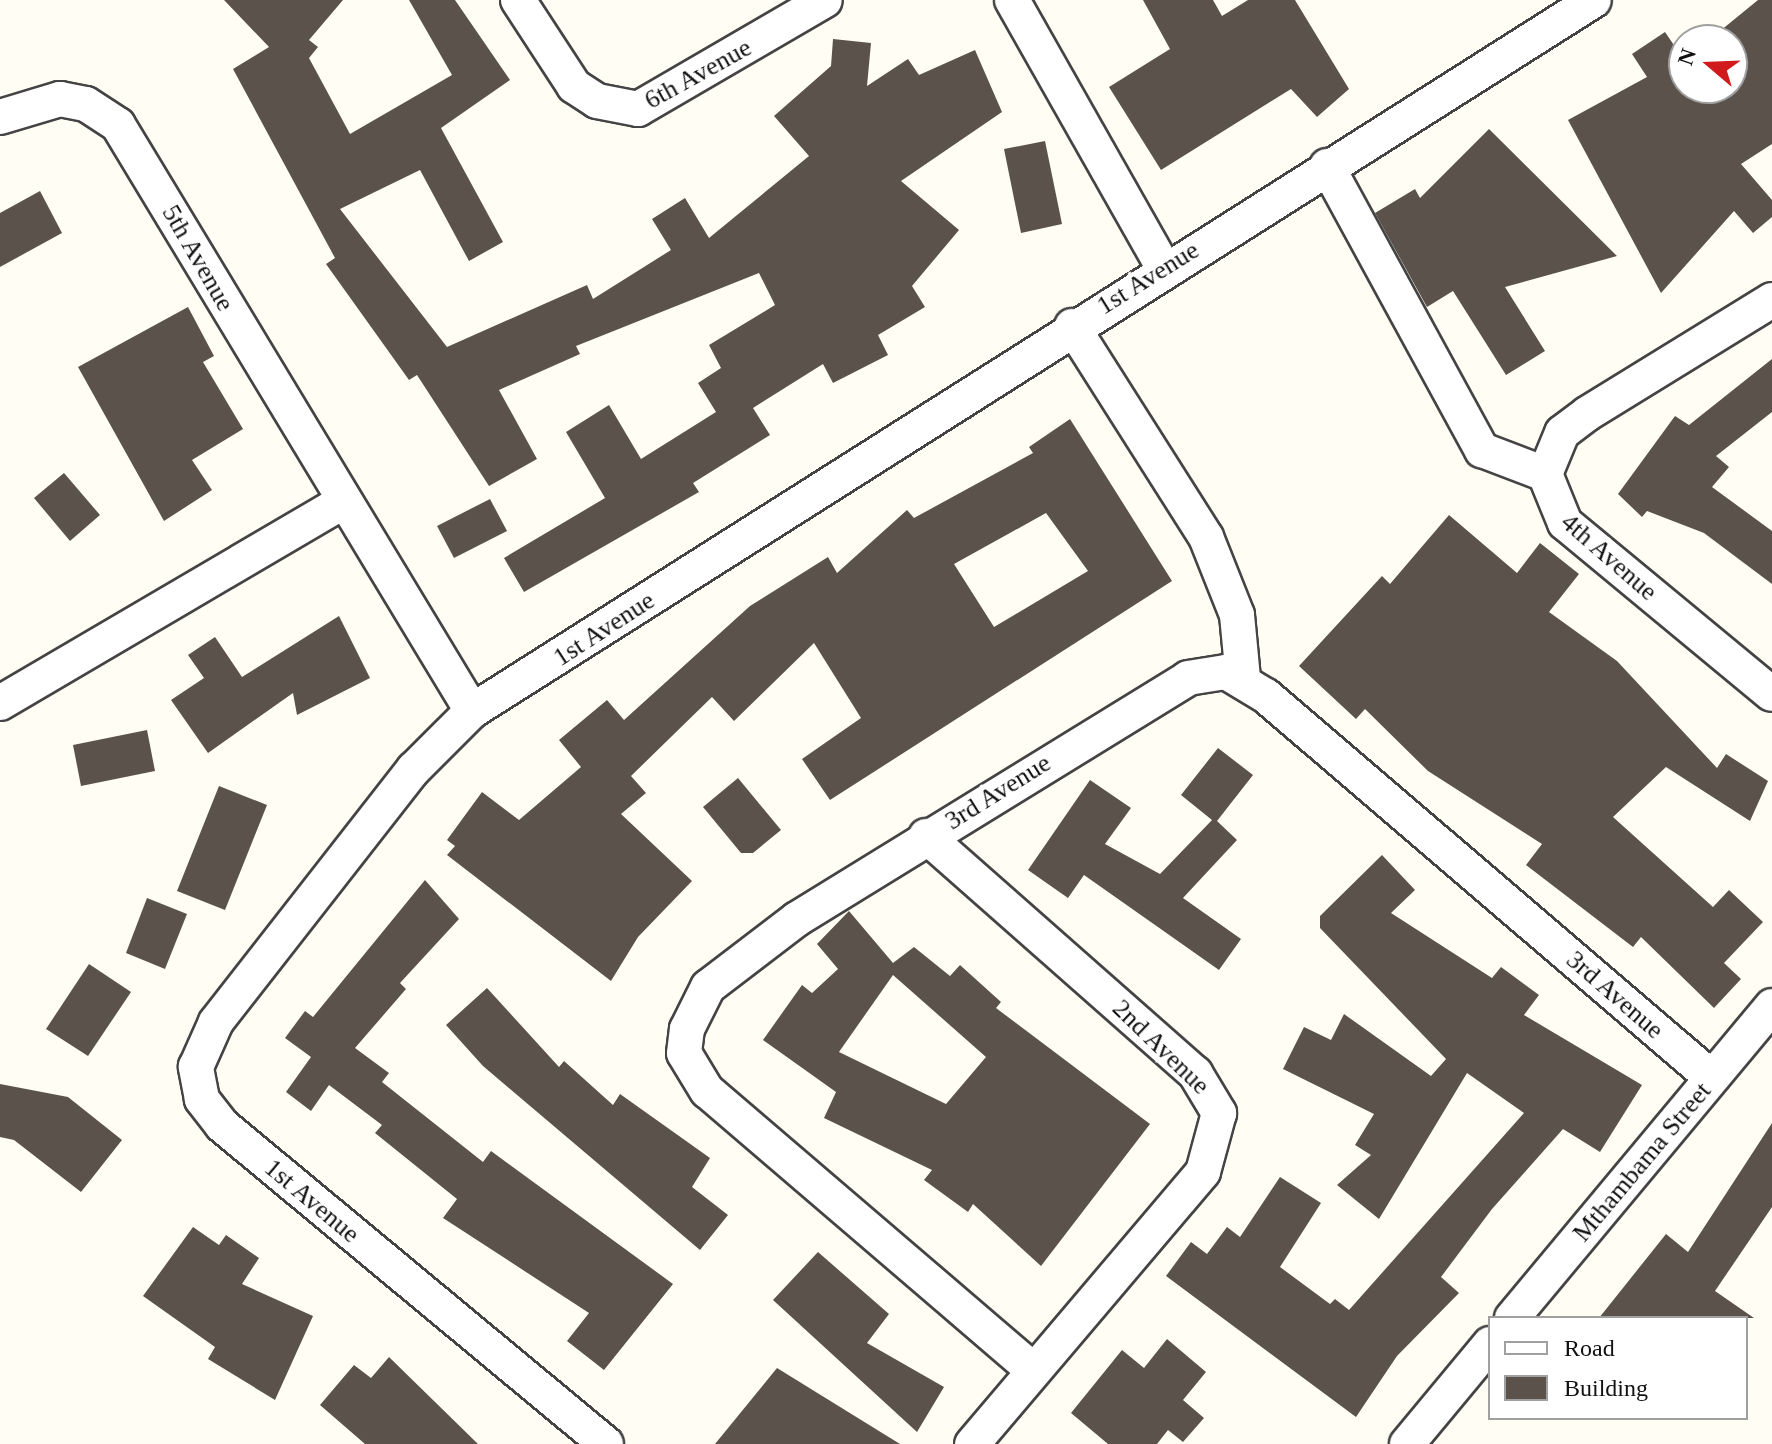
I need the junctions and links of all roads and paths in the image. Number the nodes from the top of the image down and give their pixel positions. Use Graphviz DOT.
graph roads {
  1 [pos="518,0"];
  2 [pos="825,0"];
  3 [pos="1012,0"];
  4 [pos="1594,0"];
  5 [pos="0,117"];
  6 [pos="1327,166"];
  7 [pos="1163,267"];
  8 [pos="1772,300"];
  9 [pos="1072,326"];
  10 [pos="1545,474"];
  11 [pos="342,502"];
  12 [pos="1243,678"];
  13 [pos="1772,694"];
  14 [pos="0,703"];
  15 [pos="472,711"];
  16 [pos="926,836"];
  17 [pos="1772,1006"];
  18 [pos="1712,1078"];
  19 [pos="1514,1316"];
  20 [pos="1488,1346"];
  21 [pos="1033,1370"];
  22 [pos="606,1444"];
  23 [pos="972,1444"];
  24 [pos="1407,1444"];
  1 -- 2 [label="street, 6th Avenue"];
  3 -- 7 [label="street"];
  4 -- 6 [label="street, 1st Avenue"];
  5 -- 11 [label="street, 5th Avenue"];
  6 -- 7 [label="street, 1st Avenue"];
  6 -- 10 [label="street"];
  7 -- 9 [label="street, 1st Avenue"];
  8 -- 10 [label="street"];
  9 -- 12 [label="street"];
  9 -- 15 [label="street, 1st Avenue"];
  10 -- 13 [label="street, 4th Avenue"];
  11 -- 14 [label="street"];
  11 -- 15 [label="street, 5th Avenue"];
  12 -- 16 [label="street, 3rd Avenue"];
  12 -- 18 [label="street, 3rd Avenue"];
  15 -- 22 [label="street, 1st Avenue"];
  16 -- 21 [label="street, 2nd Avenue"];
  16 -- 21 [label="street, 3rd Avenue"];
  17 -- 18 [label="street, Mthambama Street"];
  18 -- 19 [label="street, Mthambama Street"];
  20 -- 24 [label="street"];
  21 -- 23 [label="street, 2nd Avenue"];
}
